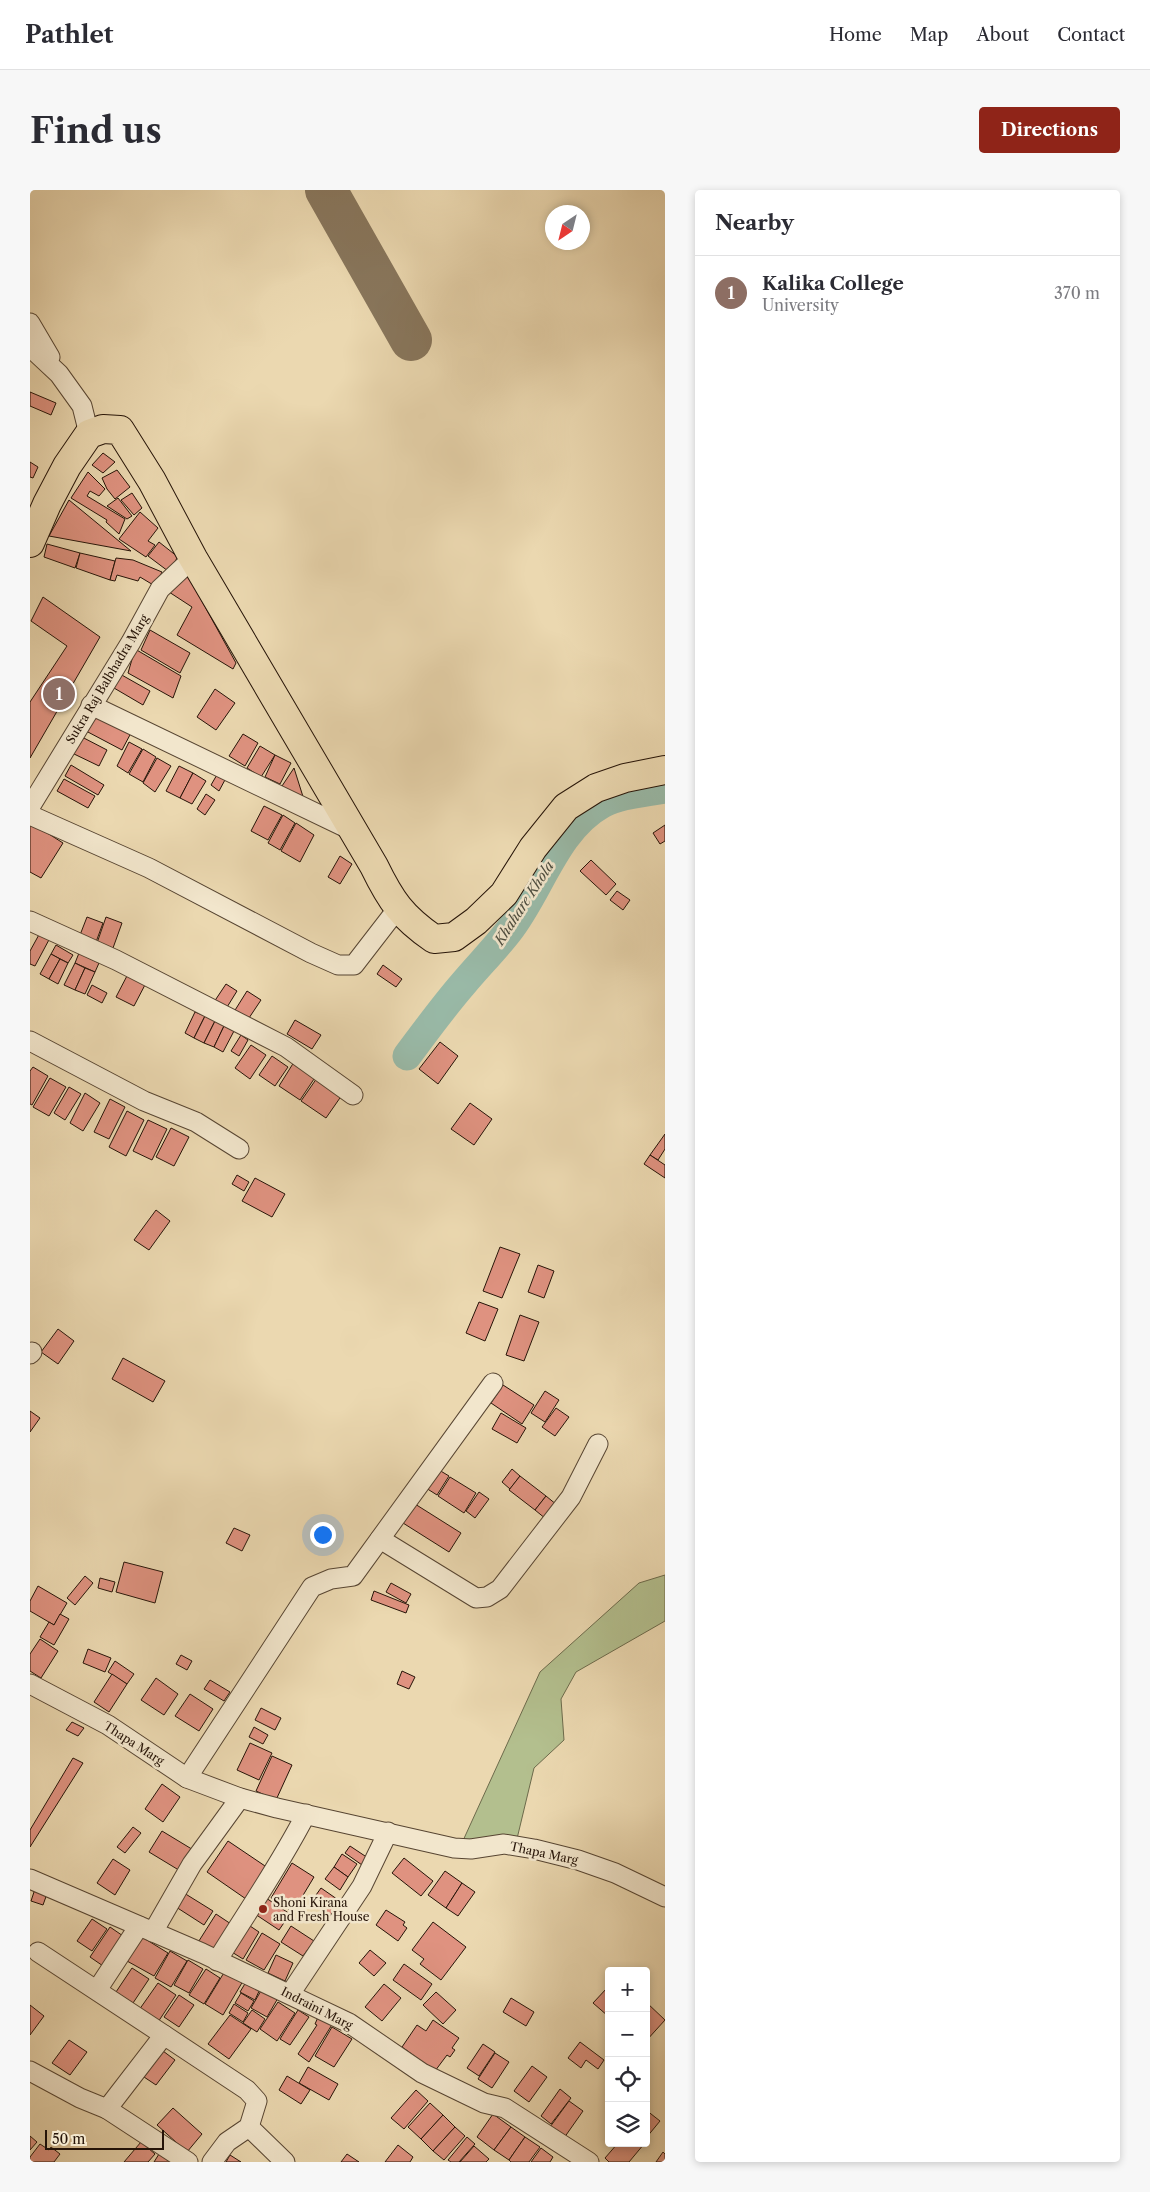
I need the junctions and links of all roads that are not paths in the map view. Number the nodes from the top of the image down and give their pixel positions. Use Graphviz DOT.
graph roads {
  1 [pos="30,323"];
  2 [pos="30,347"];
  3 [pos="59,374"];
  4 [pos="89,434"];
  5 [pos="30,543"];
  6 [pos="192,558"];
  7 [pos="91,705"];
  8 [pos="665,770"];
  9 [pos="30,807"];
  10 [pos="30,815"];
  11 [pos="353,831"];
  12 [pos="398,908"];
  13 [pos="30,921"];
  14 [pos="30,1041"];
  15 [pos="353,1095"];
  16 [pos="239,1149"];
  17 [pos="493,1384"];
  18 [pos="598,1444"];
  19 [pos="380,1539"];
  20 [pos="30,1684"];
  21 [pos="186,1778"];
  22 [pos="240,1798"];
  23 [pos="306,1814"];
  24 [pos="388,1832"];
  25 [pos="30,1879"];
  26 [pos="665,1897"];
  27 [pos="146,1929"];
  28 [pos="38,1952"];
  29 [pos="217,1961"];
  30 [pos="96,1990"];
  31 [pos="290,1994"];
  32 [pos="164,2035"];
  33 [pos="30,2071"];
  34 [pos="106,2109"];
  35 [pos="249,2127"];
  36 [pos="188,2162"];
  37 [pos="212,2162"];
  38 [pos="285,2162"];
  39 [pos="589,2162"];
  1 -- 3 [label="street"];
  2 -- 3 [label="street"];
  3 -- 4 [label="street"];
  4 -- 5 [label="main road"];
  4 -- 6 [label="main road"];
  6 -- 7 [label="street, Sukra Raj Balbhadra Marg"];
  6 -- 11 [label="main road"];
  7 -- 9 [label="street, Sukra Raj Balbhadra Marg"];
  7 -- 11 [label="street"];
  8 -- 12 [label="main road"];
  10 -- 12 [label="street"];
  11 -- 12 [label="main road"];
  13 -- 15 [label="street"];
  14 -- 16 [label="street"];
  17 -- 19 [label="street"];
  18 -- 19 [label="street"];
  19 -- 21 [label="street"];
  20 -- 21 [label="street, Thapa Marg"];
  21 -- 22 [label="street, Thapa Marg"];
  22 -- 23 [label="street, Thapa Marg"];
  22 -- 27 [label="street"];
  23 -- 24 [label="street, Thapa Marg"];
  23 -- 29 [label="street"];
  24 -- 26 [label="street, Thapa Marg"];
  24 -- 31 [label="street"];
  25 -- 27 [label="street, Indraini Marg"];
  27 -- 29 [label="street, Indraini Marg"];
  27 -- 30 [label="street"];
  28 -- 30 [label="street"];
  29 -- 31 [label="street, Indraini Marg"];
  30 -- 32 [label="street"];
  31 -- 39 [label="street, Indraini Marg"];
  32 -- 34 [label="street"];
  32 -- 35 [label="street"];
  33 -- 34 [label="street"];
  34 -- 36 [label="street"];
  35 -- 37 [label="street"];
  35 -- 38 [label="street"];
}
